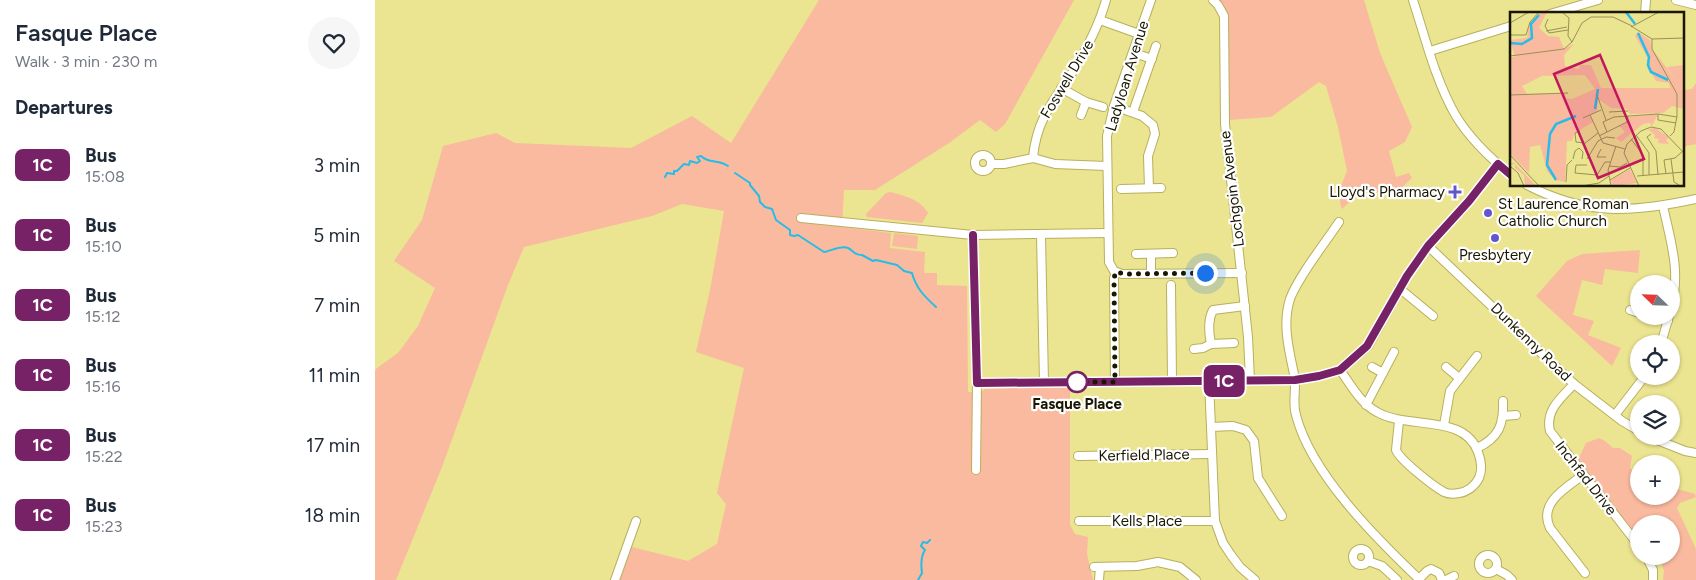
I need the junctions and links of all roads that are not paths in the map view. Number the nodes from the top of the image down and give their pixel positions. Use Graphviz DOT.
graph roads {
  1 [pos="1106,0"];
  2 [pos="1151,0"];
  3 [pos="1213,0"];
  4 [pos="1413,0"];
  5 [pos="1598,0"];
  6 [pos="1676,0"];
  7 [pos="1696,6"];
  8 [pos="1557,12"];
  9 [pos="1100,20"];
  10 [pos="1510,26"];
  11 [pos="1139,34"];
  12 [pos="1156,46"];
  13 [pos="1430,51"];
  14 [pos="1140,55"];
  15 [pos="1152,59"];
  16 [pos="1061,88"];
  17 [pos="1086,102"];
  18 [pos="1114,106"];
  19 [pos="1103,107"];
  20 [pos="1133,112"];
  21 [pos="1081,114"];
  22 [pos="1033,158"];
  23 [pos="991,164"];
  24 [pos="1498,164"];
  25 [pos="1107,166"];
  26 [pos="1510,174"];
  27 [pos="1529,186"];
  28 [pos="1121,188"];
  29 [pos="1149,188"];
  30 [pos="1161,188"];
  31 [pos="1696,199"];
  32 [pos="1663,206"];
  33 [pos="801,218"];
  34 [pos="1339,222"];
  35 [pos="1107,233"];
  36 [pos="1041,234"];
  37 [pos="973,235"];
  38 [pos="1428,246"];
  39 [pos="1173,253"];
  40 [pos="1136,254"];
  41 [pos="1151,254"];
  42 [pos="1115,272"];
  43 [pos="1242,272"];
  44 [pos="1151,274"];
  45 [pos="1677,275"];
  46 [pos="1171,285"];
  47 [pos="1399,288"];
  48 [pos="1245,306"];
  49 [pos="1433,316"];
  50 [pos="1234,343"];
  51 [pos="1211,344"];
  52 [pos="1194,349"];
  53 [pos="1394,352"];
  54 [pos="1477,356"];
  55 [pos="1372,367"];
  56 [pos="1446,367"];
  57 [pos="1340,370"];
  58 [pos="1383,372"];
  59 [pos="1459,378"];
  60 [pos="1250,380"];
  61 [pos="1295,380"];
  62 [pos="1172,381"];
  63 [pos="1209,381"];
  64 [pos="1044,382"];
  65 [pos="1115,382"];
  66 [pos="977,383"];
  67 [pos="1574,384"];
  68 [pos="1638,385"];
  69 [pos="1503,401"];
  70 [pos="1366,405"];
  71 [pos="1516,415"];
  72 [pos="1615,415"];
  73 [pos="1503,416"];
  74 [pos="1399,421"];
  75 [pos="1444,425"];
  76 [pos="1630,425"];
  77 [pos="1211,427"];
  78 [pos="1670,445"];
  79 [pos="1477,448"];
  80 [pos="1696,453"];
  81 [pos="1211,454"];
  82 [pos="1078,456"];
  83 [pos="976,470"];
  84 [pos="1583,475"];
  85 [pos="1282,516"];
  86 [pos="636,521"];
  87 [pos="1079,521"];
  88 [pos="1215,521"];
  89 [pos="1630,535"];
  90 [pos="1368,561"];
  91 [pos="1650,565"];
  92 [pos="1496,569"];
  93 [pos="1585,573"];
  94 [pos="1253,579"];
  95 [pos="1420,579"];
  96 [pos="615,580"];
  97 [pos="1099,580"];
  98 [pos="1195,580"];
  99 [pos="1397,580"];
  100 [pos="1442,580"];
  101 [pos="1512,580"];
  102 [pos="1653,580"];
  1 -- 9 [label="street, Foswell Drive"];
  2 -- 11 [label="street, Ladyloan Avenue"];
  3 -- 43 [label="street, Lochgoin Avenue"];
  4 -- 13 [label="street"];
  5 -- 8 [label="street"];
  6 -- 7 [label="street"];
  9 -- 11 [label="street"];
  9 -- 16 [label="street, Foswell Drive"];
  10 -- 13 [label="street"];
  11 -- 18 [label="street, Ladyloan Avenue"];
  12 -- 15 [label="street"];
  13 -- 24 [label="street"];
  14 -- 15 [label="street"];
  15 -- 20 [label="street"];
  16 -- 17 [label="street"];
  16 -- 22 [label="street, Foswell Drive"];
  17 -- 19 [label="street"];
  17 -- 21 [label="street"];
  18 -- 20 [label="street"];
  18 -- 25 [label="street, Ladyloan Avenue"];
  20 -- 29 [label="street"];
  22 -- 23 [label="street"];
  22 -- 25 [label="street"];
  24 -- 26 [label="street"];
  24 -- 38 [label="street"];
  25 -- 35 [label="street, Ladyloan Avenue"];
  27 -- 32 [label="street"];
  28 -- 29 [label="street"];
  29 -- 30 [label="street"];
  31 -- 32 [label="street"];
  32 -- 45 [label="street"];
  33 -- 37 [label="street"];
  34 -- 61 [label="street"];
  35 -- 36 [label="street"];
  35 -- 42 [label="street, Ladyloan Avenue"];
  36 -- 37 [label="street"];
  36 -- 64 [label="street"];
  37 -- 66 [label="street"];
  38 -- 47 [label="street"];
  38 -- 67 [label="street, Dunkenny Road"];
  39 -- 41 [label="street"];
  40 -- 41 [label="street"];
  41 -- 44 [label="street"];
  42 -- 44 [label="street"];
  42 -- 65 [label="street, Ladyloan Avenue"];
  43 -- 44 [label="street"];
  43 -- 48 [label="street, Lochgoin Avenue"];
  46 -- 62 [label="street"];
  47 -- 49 [label="street"];
  47 -- 57 [label="street"];
  48 -- 51 [label="street"];
  48 -- 60 [label="street, Lochgoin Avenue"];
  50 -- 51 [label="street"];
  51 -- 52 [label="street"];
  53 -- 58 [label="street"];
  54 -- 59 [label="street"];
  55 -- 58 [label="street"];
  56 -- 59 [label="street"];
  57 -- 61 [label="street"];
  57 -- 70 [label="street"];
  58 -- 70 [label="street"];
  59 -- 75 [label="street"];
  60 -- 61 [label="street"];
  60 -- 63 [label="street"];
  61 -- 95 [label="street"];
  62 -- 63 [label="street"];
  62 -- 65 [label="street"];
  63 -- 77 [label="street"];
  64 -- 65 [label="street"];
  64 -- 66 [label="street"];
  66 -- 83 [label="street"];
  67 -- 72 [label="street, Dunkenny Road"];
  67 -- 84 [label="street, Inchfad Drive"];
  68 -- 72 [label="street"];
  69 -- 73 [label="street"];
  70 -- 74 [label="street"];
  71 -- 73 [label="street"];
  72 -- 76 [label="street, Dunkenny Road"];
  73 -- 79 [label="street"];
  74 -- 75 [label="street"];
  74 -- 79 [label="street"];
  75 -- 79 [label="street"];
  77 -- 81 [label="street"];
  77 -- 85 [label="street"];
  78 -- 80 [label="street"];
  81 -- 82 [label="street, Kerfield Place"];
  81 -- 88 [label="street"];
  84 -- 89 [label="street, Inchfad Drive"];
  84 -- 93 [label="street"];
  86 -- 96 [label="street"];
  87 -- 88 [label="street, Kells Place"];
  88 -- 94 [label="street"];
  90 -- 99 [label="street"];
  91 -- 102 [label="street"];
  92 -- 101 [label="street"];
  95 -- 100 [label="street"];
  97 -- 98 [label="street"];
}
